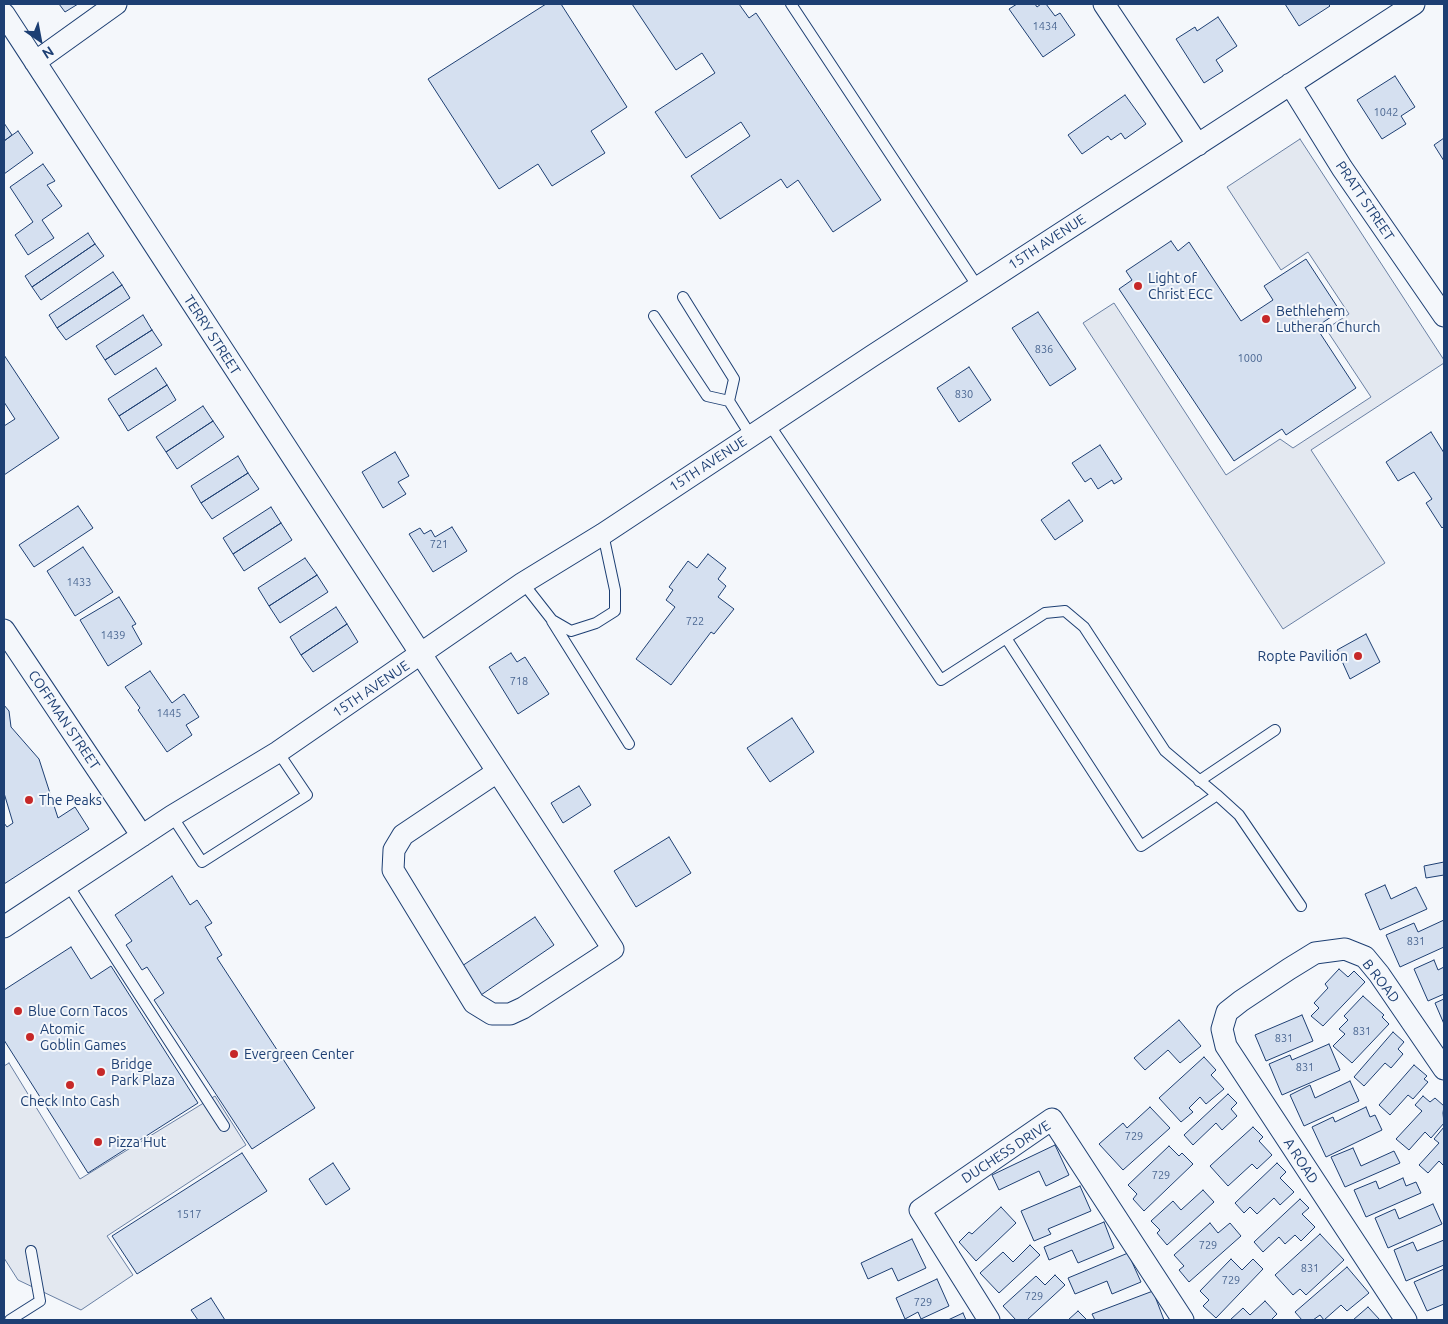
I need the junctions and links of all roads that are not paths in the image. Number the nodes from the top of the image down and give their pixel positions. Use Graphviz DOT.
graph roads {
  1 [pos="116,4"];
  2 [pos="791,4"];
  3 [pos="1104,4"];
  4 [pos="1414,4"];
  5 [pos="1389,10"];
  6 [pos="4,14"];
  7 [pos="35,62"];
  8 [pos="1290,84"];
  9 [pos="1198,145"];
  10 [pos="978,287"];
  11 [pos="683,297"];
  12 [pos="654,316"];
  13 [pos="1444,316"];
  14 [pos="729,400"];
  15 [pos="769,424"];
  16 [pos="751,436"];
  17 [pos="603,534"];
  18 [pos="523,583"];
  19 [pos="552,620"];
  20 [pos="4,630"];
  21 [pos="1006,638"];
  22 [pos="420,655"];
  23 [pos="1275,730"];
  24 [pos="629,744"];
  25 [pos="278,752"];
  26 [pos="497,772"];
  27 [pos="1199,781"];
  28 [pos="1217,795"];
  29 [pos="172,816"];
  30 [pos="142,836"];
  31 [pos="68,884"];
  32 [pos="1301,906"];
  33 [pos="4,927"];
  34 [pos="1241,1000"];
  35 [pos="1444,1069"];
  36 [pos="224,1126"];
  37 [pos="30,1251"];
  38 [pos="10,1320"];
  39 [pos="989,1320"];
  40 [pos="1183,1320"];
  41 [pos="1406,1320"];
  1 -- 7 [label="street"];
  2 -- 10 [label="lane"];
  3 -- 9 [label="street"];
  4 -- 5 [label="street, 15TH AVENUE"];
  5 -- 8 [label="street, 15TH AVENUE"];
  6 -- 7 [label="street, TERRY STREET"];
  7 -- 22 [label="street, TERRY STREET"];
  8 -- 9 [label="street, 15TH AVENUE"];
  8 -- 13 [label="street, PRATT STREET"];
  9 -- 10 [label="street, 15TH AVENUE"];
  10 -- 15 [label="street, 15TH AVENUE"];
  11 -- 14 [label="lane"];
  12 -- 14 [label="lane"];
  14 -- 16 [label="lane"];
  15 -- 16 [label="street, 15TH AVENUE"];
  15 -- 21 [label="lane"];
  16 -- 17 [label="street, 15TH AVENUE"];
  17 -- 18 [label="street, 15TH AVENUE"];
  17 -- 19 [label="lane"];
  18 -- 19 [label="lane"];
  18 -- 22 [label="street, 15TH AVENUE"];
  19 -- 24 [label="lane"];
  20 -- 30 [label="street, COFFMAN STREET"];
  21 -- 27 [label="lane"];
  21 -- 28 [label="lane"];
  22 -- 25 [label="street, 15TH AVENUE"];
  22 -- 26 [label="street, TERRY STREET"];
  23 -- 27 [label="lane"];
  25 -- 29 [label="street, 15TH AVENUE"];
  25 -- 29 [label="lane"];
  26 -- 26 [label="street, TERRY STREET"];
  27 -- 28 [label="lane"];
  28 -- 32 [label="lane"];
  29 -- 30 [label="street, 15TH AVENUE"];
  30 -- 31 [label="street, 15TH AVENUE"];
  31 -- 33 [label="street, 15TH AVENUE"];
  31 -- 36 [label="lane"];
  34 -- 35 [label="street, B ROAD"];
  34 -- 41 [label="street, A ROAD"];
  37 -- 38 [label="lane"];
  39 -- 40 [label="street, DUCHESS DRIVE"];
}
